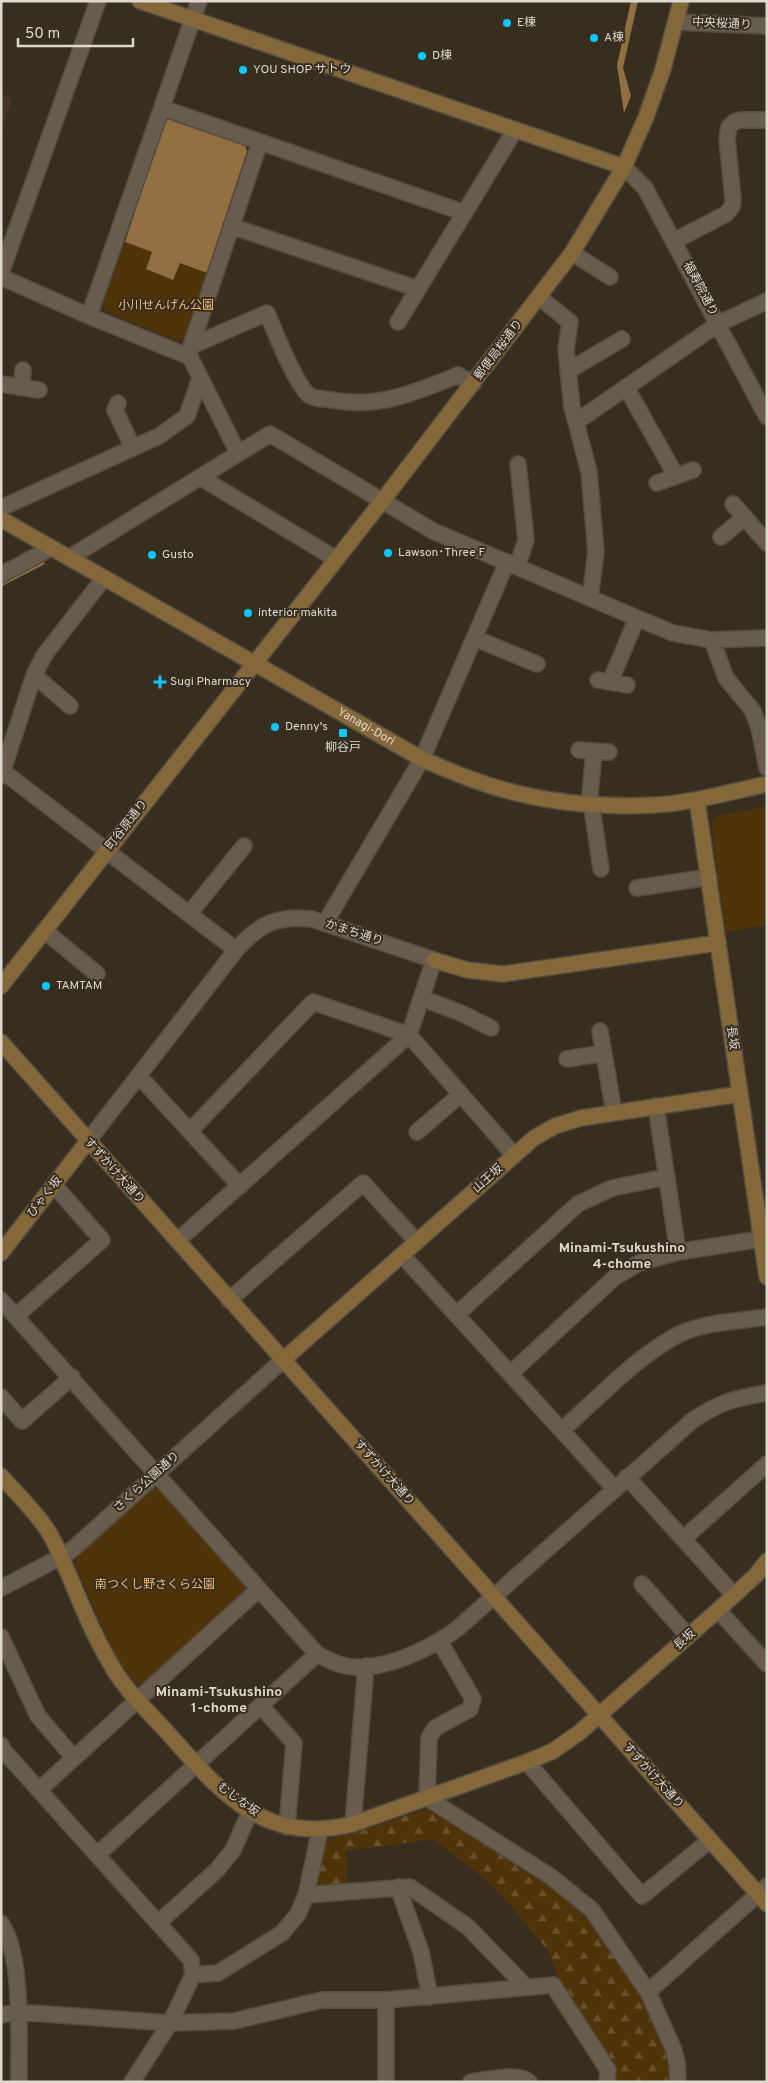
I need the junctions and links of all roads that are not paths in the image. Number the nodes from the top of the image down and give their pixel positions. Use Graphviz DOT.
graph roads {
  1 [pos="98,1"];
  2 [pos="140,1"];
  3 [pos="199,1"];
  4 [pos="681,1"];
  5 [pos="193,19"];
  6 [pos="677,22"];
  7 [pos="767,26"];
  8 [pos="162,108"];
  9 [pos="767,120"];
  10 [pos="515,130"];
  11 [pos="260,142"];
  12 [pos="624,167"];
  13 [pos="465,213"];
  14 [pos="231,226"];
  15 [pos="674,241"];
  16 [pos="572,253"];
  17 [pos="1,272"];
  18 [pos="1,276"];
  19 [pos="610,277"];
  20 [pos="418,289"];
  21 [pos="539,297"];
  22 [pos="767,301"];
  23 [pos="89,316"];
  24 [pos="398,322"];
  25 [pos="718,324"];
  26 [pos="622,339"];
  27 [pos="190,352"];
  28 [pos="23,370"];
  29 [pos="568,371"];
  30 [pos="200,378"];
  31 [pos="1,384"];
  32 [pos="473,384"];
  33 [pos="22,387"];
  34 [pos="626,387"];
  35 [pos="39,390"];
  36 [pos="118,403"];
  37 [pos="767,417"];
  38 [pos="576,422"];
  39 [pos="133,448"];
  40 [pos="238,454"];
  41 [pos="518,464"];
  42 [pos="692,470"];
  43 [pos="676,476"];
  44 [pos="200,477"];
  45 [pos="657,483"];
  46 [pos="383,500"];
  47 [pos="733,504"];
  48 [pos="1,508"];
  49 [pos="745,518"];
  50 [pos="1,519"];
  51 [pos="722,537"];
  52 [pos="767,543"];
  53 [pos="52,548"];
  54 [pos="69,558"];
  55 [pos="336,559"];
  56 [pos="512,565"];
  57 [pos="1,576"];
  58 [pos="104,578"];
  59 [pos="590,598"];
  60 [pos="637,618"];
  61 [pos="474,638"];
  62 [pos="767,638"];
  63 [pos="712,640"];
  64 [pos="254,664"];
  65 [pos="537,664"];
  66 [pos="34,675"];
  67 [pos="627,685"];
  68 [pos="70,706"];
  69 [pos="609,752"];
  70 [pos="422,759"];
  71 [pos="767,768"];
  72 [pos="2,773"];
  73 [pos="767,784"];
  74 [pos="698,800"];
  75 [pos="592,805"];
  76 [pos="244,846"];
  77 [pos="108,850"];
  78 [pos="601,869"];
  79 [pos="709,877"];
  80 [pos="636,888"];
  81 [pos="189,914"];
  82 [pos="325,923"];
  83 [pos="45,931"];
  84 [pos="718,943"];
  85 [pos="236,950"];
  86 [pos="434,960"];
  87 [pos="97,974"];
  88 [pos="1,986"];
  89 [pos="421,998"];
  90 [pos="491,1028"];
  91 [pos="600,1031"];
  92 [pos="409,1035"];
  93 [pos="1,1042"];
  94 [pos="604,1053"];
  95 [pos="567,1059"];
  96 [pos="139,1076"];
  97 [pos="461,1094"];
  98 [pos="740,1094"];
  99 [pos="656,1106"];
  100 [pos="614,1112"];
  101 [pos="190,1131"];
  102 [pos="417,1132"];
  103 [pos="88,1141"];
  104 [pos="514,1155"];
  105 [pos="667,1177"];
  106 [pos="54,1185"];
  107 [pos="240,1186"];
  108 [pos="761,1239"];
  109 [pos="177,1241"];
  110 [pos="417,1242"];
  111 [pos="678,1252"];
  112 [pos="1,1253"];
  113 [pos="402,1255"];
  114 [pos="767,1277"];
  115 [pos="1,1300"];
  116 [pos="229,1300"];
  117 [pos="456,1315"];
  118 [pos="16,1316"];
  119 [pos="767,1317"];
  120 [pos="283,1360"];
  121 [pos="510,1374"];
  122 [pos="72,1377"];
  123 [pos="767,1393"];
  124 [pos="1,1397"];
  125 [pos="562,1430"];
  126 [pos="767,1464"];
  127 [pos="157,1473"];
  128 [pos="1,1476"];
  129 [pos="627,1477"];
  130 [pos="614,1488"];
  131 [pos="684,1539"];
  132 [pos="61,1557"];
  133 [pos="767,1561"];
  134 [pos="642,1584"];
  135 [pos="1,1588"];
  136 [pos="260,1589"];
  137 [pos="734,1595"];
  138 [pos="494,1597"];
  139 [pos="718,1610"];
  140 [pos="688,1636"];
  141 [pos="1,1637"];
  142 [pos="440,1642"];
  143 [pos="317,1654"];
  144 [pos="767,1664"];
  145 [pos="366,1666"];
  146 [pos="138,1700"];
  147 [pos="260,1706"];
  148 [pos="600,1716"];
  149 [pos="2,1750"];
  150 [pos="74,1758"];
  151 [pos="527,1762"];
  152 [pos="196,1764"];
  153 [pos="39,1790"];
  154 [pos="427,1798"];
  155 [pos="250,1812"];
  156 [pos="353,1824"];
  157 [pos="287,1827"];
  158 [pos="320,1830"];
  159 [pos="710,1840"];
  160 [pos="97,1855"];
  161 [pos="398,1888"];
  162 [pos="764,1894"];
  163 [pos="306,1895"];
  164 [pos="158,1922"];
  165 [pos="1,1923"];
  166 [pos="193,1975"];
  167 [pos="526,1987"];
  168 [pos="648,1992"];
  169 [pos="430,1997"];
  170 [pos="386,2000"];
  171 [pos="18,2012"];
  172 [pos="1,2016"];
  173 [pos="170,2023"];
  174 [pos="19,2082"];
  175 [pos="132,2082"];
  176 [pos="386,2082"];
  177 [pos="471,2082"];
  178 [pos="529,2082"];
  179 [pos="607,2082"];
  180 [pos="678,2082"];
  1 -- 17 [label="street"];
  2 -- 5 [label="street"];
  3 -- 5 [label="street"];
  4 -- 6 [label="street, 郵便局桜通り"];
  5 -- 8 [label="street"];
  5 -- 10 [label="street"];
  6 -- 7 [label="street, 中央桜通り"];
  6 -- 12 [label="street, 郵便局桜通り"];
  8 -- 11 [label="street"];
  8 -- 23 [label="street"];
  9 -- 15 [label="street"];
  10 -- 12 [label="street"];
  10 -- 13 [label="street"];
  11 -- 13 [label="street"];
  11 -- 14 [label="street"];
  12 -- 15 [label="street, 福寿院通り"];
  12 -- 16 [label="street, 郵便局桜通り"];
  13 -- 20 [label="street"];
  14 -- 20 [label="street"];
  14 -- 27 [label="street"];
  15 -- 25 [label="street, 福寿院通り"];
  16 -- 19 [label="street"];
  16 -- 21 [label="street, 郵便局桜通り"];
  18 -- 23 [label="street"];
  20 -- 24 [label="street"];
  21 -- 29 [label="street"];
  21 -- 32 [label="street, 郵便局桜通り"];
  22 -- 25 [label="street"];
  23 -- 27 [label="street"];
  25 -- 34 [label="street"];
  25 -- 37 [label="street, 福寿院通り"];
  26 -- 29 [label="street"];
  27 -- 30 [label="street"];
  27 -- 32 [label="street"];
  28 -- 33 [label="street"];
  29 -- 38 [label="street"];
  30 -- 39 [label="street"];
  30 -- 40 [label="street"];
  31 -- 33 [label="street"];
  32 -- 46 [label="street, 郵便局桜通り"];
  33 -- 35 [label="street"];
  34 -- 38 [label="street"];
  34 -- 43 [label="street"];
  36 -- 39 [label="street"];
  38 -- 59 [label="street"];
  39 -- 48 [label="street"];
  40 -- 44 [label="street"];
  40 -- 46 [label="street"];
  41 -- 56 [label="street"];
  42 -- 43 [label="street"];
  43 -- 45 [label="street"];
  44 -- 54 [label="street"];
  44 -- 55 [label="street"];
  46 -- 55 [label="street, 郵便局桜通り"];
  46 -- 56 [label="street"];
  47 -- 49 [label="street"];
  49 -- 51 [label="street"];
  49 -- 52 [label="street"];
  50 -- 53 [label="street, Yanagi-Dori"];
  53 -- 54 [label="street, Yanagi-Dori"];
  53 -- 57 [label="street"];
  54 -- 58 [label="street, Yanagi-Dori"];
  55 -- 64 [label="street, 郵便局桜通り"];
  56 -- 59 [label="street"];
  56 -- 61 [label="street"];
  58 -- 64 [label="street, Yanagi-Dori"];
  58 -- 66 [label="street"];
  59 -- 60 [label="street"];
  60 -- 63 [label="street"];
  60 -- 67 [label="street"];
  61 -- 65 [label="street"];
  61 -- 70 [label="street"];
  62 -- 63 [label="street"];
  63 -- 71 [label="street"];
  64 -- 70 [label="street, Yanagi-Dori"];
  64 -- 77 [label="street, 町谷原通り"];
  66 -- 68 [label="street"];
  66 -- 72 [label="street"];
  69 -- 75 [label="street"];
  70 -- 75 [label="street, Yanagi-Dori"];
  70 -- 82 [label="street"];
  72 -- 77 [label="street"];
  73 -- 74 [label="street, Yanagi-Dori"];
  74 -- 75 [label="street, Yanagi-Dori"];
  74 -- 79 [label="street, 長坂"];
  75 -- 78 [label="street"];
  76 -- 81 [label="street"];
  77 -- 81 [label="street"];
  77 -- 83 [label="street, 町谷原通り"];
  79 -- 80 [label="street"];
  79 -- 84 [label="street, 長坂"];
  81 -- 85 [label="street"];
  82 -- 85 [label="street, かまち通り"];
  82 -- 86 [label="street, かまち通り"];
  83 -- 87 [label="street"];
  83 -- 88 [label="street, 町谷原通り"];
  84 -- 86 [label="street, かまち通り"];
  84 -- 98 [label="street, 長坂"];
  85 -- 96 [label="street, かまち通り"];
  86 -- 89 [label="street"];
  89 -- 90 [label="street"];
  89 -- 92 [label="street"];
  91 -- 94 [label="street"];
  92 -- 97 [label="street"];
  92 -- 101 [label="street"];
  92 -- 107 [label="street"];
  93 -- 103 [label="street, すずかけ大通り"];
  94 -- 95 [label="street"];
  94 -- 100 [label="street"];
  96 -- 101 [label="street"];
  96 -- 103 [label="street, かまち通り"];
  97 -- 102 [label="street"];
  97 -- 104 [label="street"];
  98 -- 99 [label="street, 山王坂"];
  98 -- 108 [label="street, 長坂"];
  99 -- 100 [label="street, 山王坂"];
  99 -- 105 [label="street"];
  100 -- 104 [label="street, 山王坂"];
  101 -- 107 [label="street"];
  103 -- 106 [label="street, びゃく坂"];
  103 -- 109 [label="street, すずかけ大通り"];
  104 -- 110 [label="street, 山王坂"];
  105 -- 111 [label="street"];
  105 -- 117 [label="street"];
  106 -- 112 [label="street, びゃく坂"];
  106 -- 118 [label="street"];
  107 -- 109 [label="street"];
  108 -- 111 [label="street"];
  108 -- 114 [label="street, 長坂"];
  109 -- 116 [label="street, すずかけ大通り"];
  110 -- 113 [label="street, 山王坂"];
  110 -- 116 [label="street"];
  111 -- 121 [label="street"];
  113 -- 117 [label="street"];
  113 -- 120 [label="street, 山王坂"];
  115 -- 118 [label="street"];
  116 -- 120 [label="street, すずかけ大通り"];
  117 -- 121 [label="street"];
  118 -- 122 [label="street"];
  119 -- 125 [label="street"];
  120 -- 127 [label="street, さくら公園通り"];
  120 -- 138 [label="street, すずかけ大通り"];
  121 -- 125 [label="street"];
  122 -- 124 [label="street"];
  122 -- 127 [label="street"];
  123 -- 129 [label="street"];
  125 -- 130 [label="street"];
  126 -- 131 [label="street"];
  127 -- 132 [label="street, さくら公園通り"];
  127 -- 136 [label="street"];
  128 -- 132 [label="street"];
  129 -- 130 [label="street"];
  129 -- 131 [label="street"];
  130 -- 138 [label="street"];
  131 -- 137 [label="street"];
  132 -- 135 [label="street, さくら公園通り"];
  132 -- 146 [label="street, むじな坂"];
  133 -- 137 [label="street, 長坂"];
  134 -- 140 [label="street"];
  136 -- 143 [label="street"];
  136 -- 146 [label="street"];
  137 -- 139 [label="street, 長坂"];
  138 -- 142 [label="street"];
  138 -- 148 [label="street, すずかけ大通り"];
  139 -- 140 [label="street, 長坂"];
  139 -- 144 [label="street"];
  140 -- 148 [label="street, 長坂"];
  141 -- 150 [label="street"];
  142 -- 145 [label="street"];
  142 -- 154 [label="street"];
  143 -- 145 [label="street"];
  143 -- 147 [label="street"];
  145 -- 156 [label="street"];
  146 -- 150 [label="street"];
  146 -- 152 [label="street, むじな坂"];
  147 -- 152 [label="street"];
  147 -- 157 [label="street"];
  148 -- 151 [label="street, むじな坂"];
  148 -- 159 [label="street, すずかけ大通り"];
  149 -- 153 [label="street"];
  150 -- 153 [label="street"];
  151 -- 154 [label="street, むじな坂"];
  151 -- 159 [label="street"];
  152 -- 155 [label="street, むじな坂"];
  152 -- 160 [label="street"];
  153 -- 160 [label="street"];
  154 -- 156 [label="street, むじな坂"];
  154 -- 168 [label="street"];
  155 -- 157 [label="street, むじな坂"];
  155 -- 164 [label="street"];
  156 -- 158 [label="street, むじな坂"];
  157 -- 158 [label="street, むじな坂"];
  158 -- 163 [label="street"];
  159 -- 162 [label="street, すずかけ大通り"];
  160 -- 164 [label="street"];
  161 -- 163 [label="street"];
  161 -- 167 [label="street"];
  161 -- 169 [label="street"];
  162 -- 168 [label="street"];
  163 -- 166 [label="street"];
  164 -- 166 [label="street"];
  165 -- 171 [label="street"];
  166 -- 173 [label="street"];
  167 -- 169 [label="street"];
  167 -- 179 [label="street"];
  168 -- 180 [label="street"];
  169 -- 170 [label="street"];
  170 -- 173 [label="street"];
  170 -- 176 [label="street"];
  171 -- 172 [label="street"];
  171 -- 173 [label="street"];
  171 -- 174 [label="street"];
  173 -- 175 [label="street"];
  177 -- 178 [label="street"];
}
